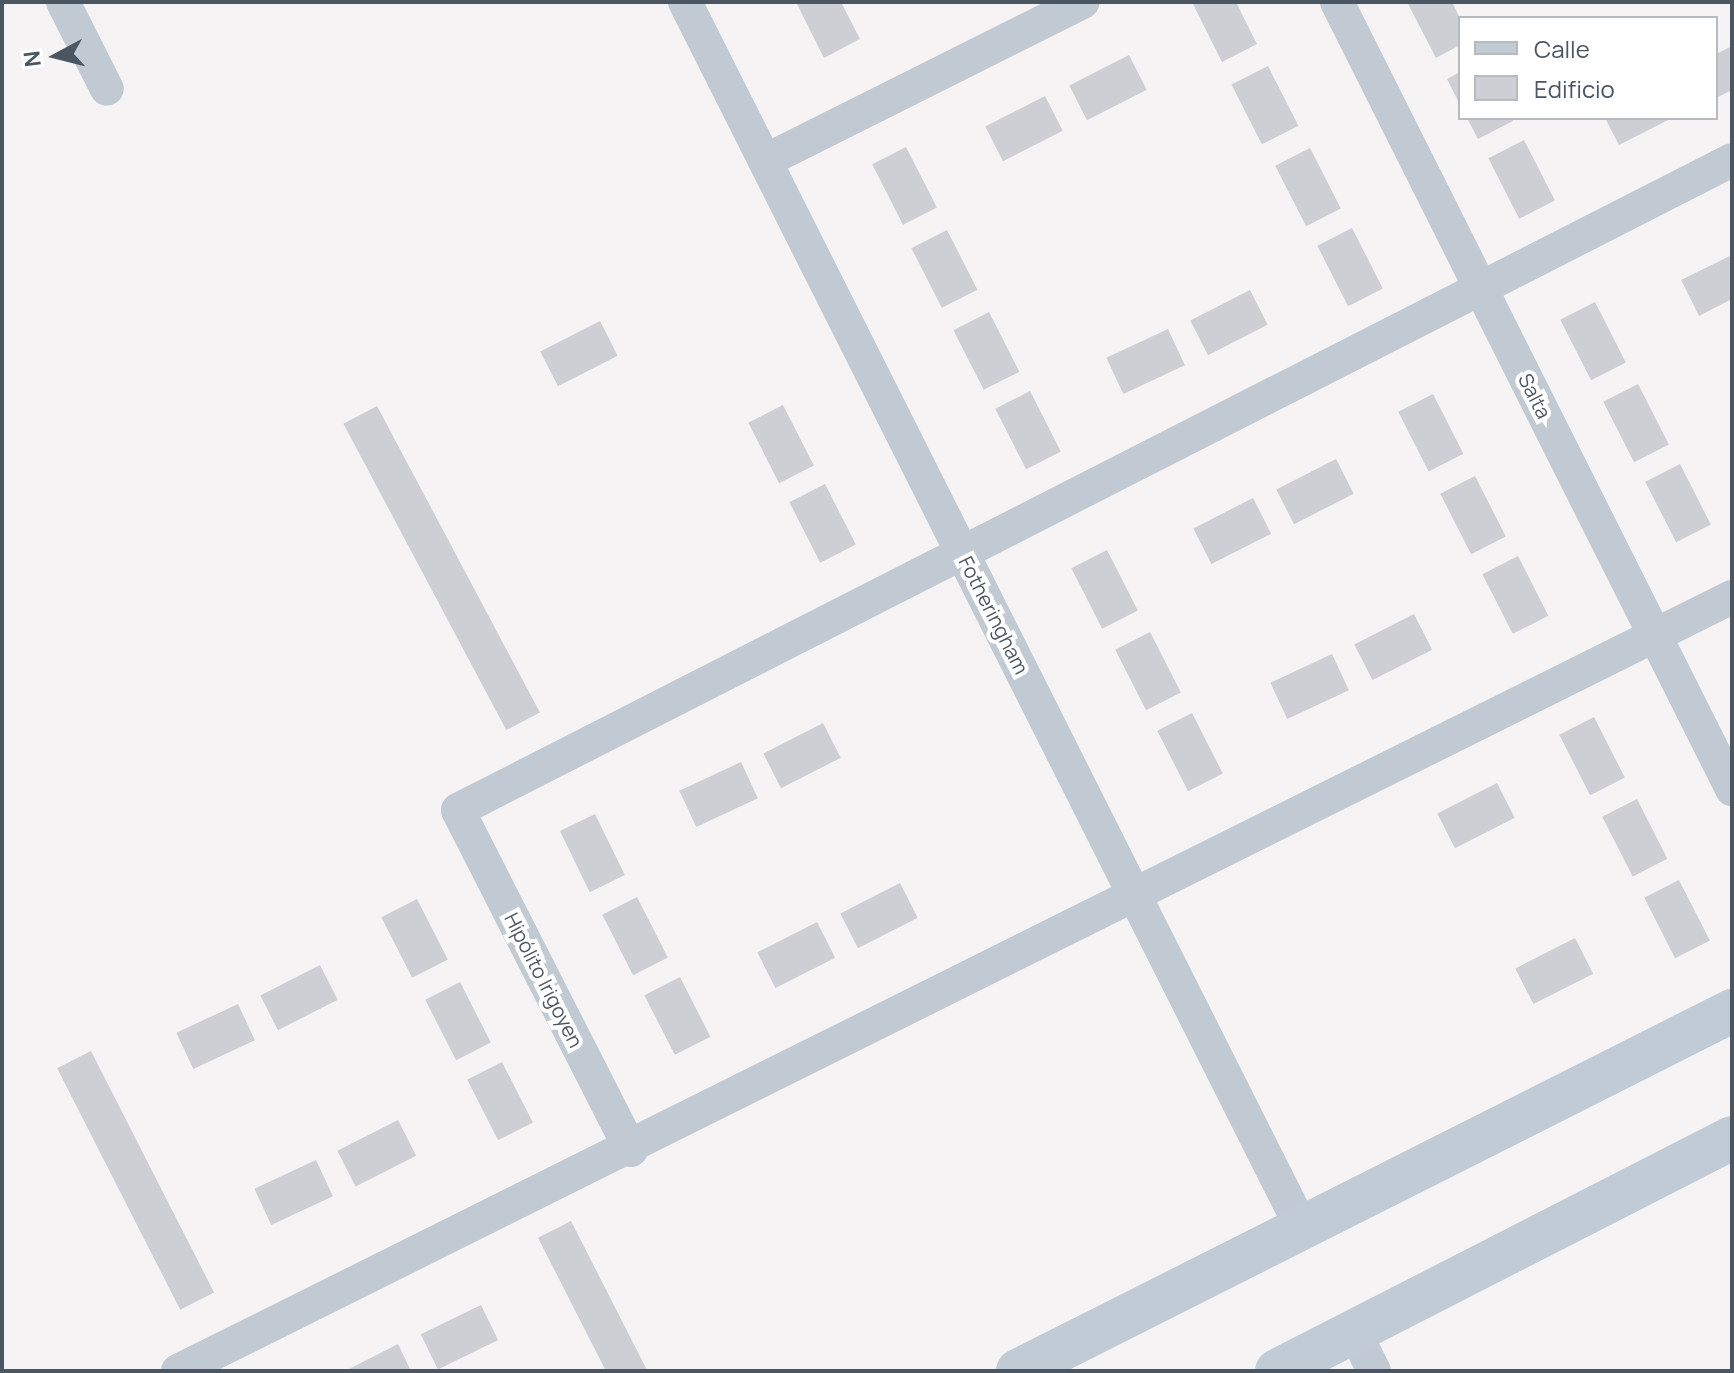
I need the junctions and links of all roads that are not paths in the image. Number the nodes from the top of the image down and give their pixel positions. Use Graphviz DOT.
graph roads {
  1 [pos="63,2"];
  2 [pos="685,2"];
  3 [pos="1082,2"];
  4 [pos="1337,2"];
  5 [pos="107,89"];
  6 [pos="1732,160"];
  7 [pos="765,161"];
  8 [pos="1481,288"];
  9 [pos="962,553"];
  10 [pos="1732,597"];
  11 [pos="1656,636"];
  12 [pos="1732,789"];
  13 [pos="1136,896"];
  14 [pos="1732,1011"];
  15 [pos="1732,1138"];
  16 [pos="631,1150"];
  17 [pos="1302,1228"];
  18 [pos="1354,1331"];
  19 [pos="178,1371"];
  20 [pos="1018,1371"];
  21 [pos="1277,1371"];
  22 [pos="1374,1371"];
  1 -- 5 [label="street"];
  2 -- 7 [label="street, Fotheringham"];
  3 -- 7 [label="street"];
  4 -- 8 [label="street, Salta"];
  6 -- 8 [label="street"];
  7 -- 9 [label="street, Fotheringham"];
  8 -- 9 [label="street"];
  8 -- 11 [label="street, Salta"];
  9 -- 13 [label="street, Fotheringham"];
  9 -- 16 [label="street, Hipólito Irigoyen"];
  10 -- 11 [label="street"];
  11 -- 12 [label="street, Salta"];
  11 -- 13 [label="street"];
  13 -- 16 [label="street"];
  13 -- 17 [label="street, Fotheringham"];
  14 -- 17 [label="main road"];
  15 -- 18 [label="main road"];
  16 -- 19 [label="street"];
  17 -- 20 [label="main road"];
  18 -- 21 [label="main road"];
  18 -- 22 [label="street"];
}
